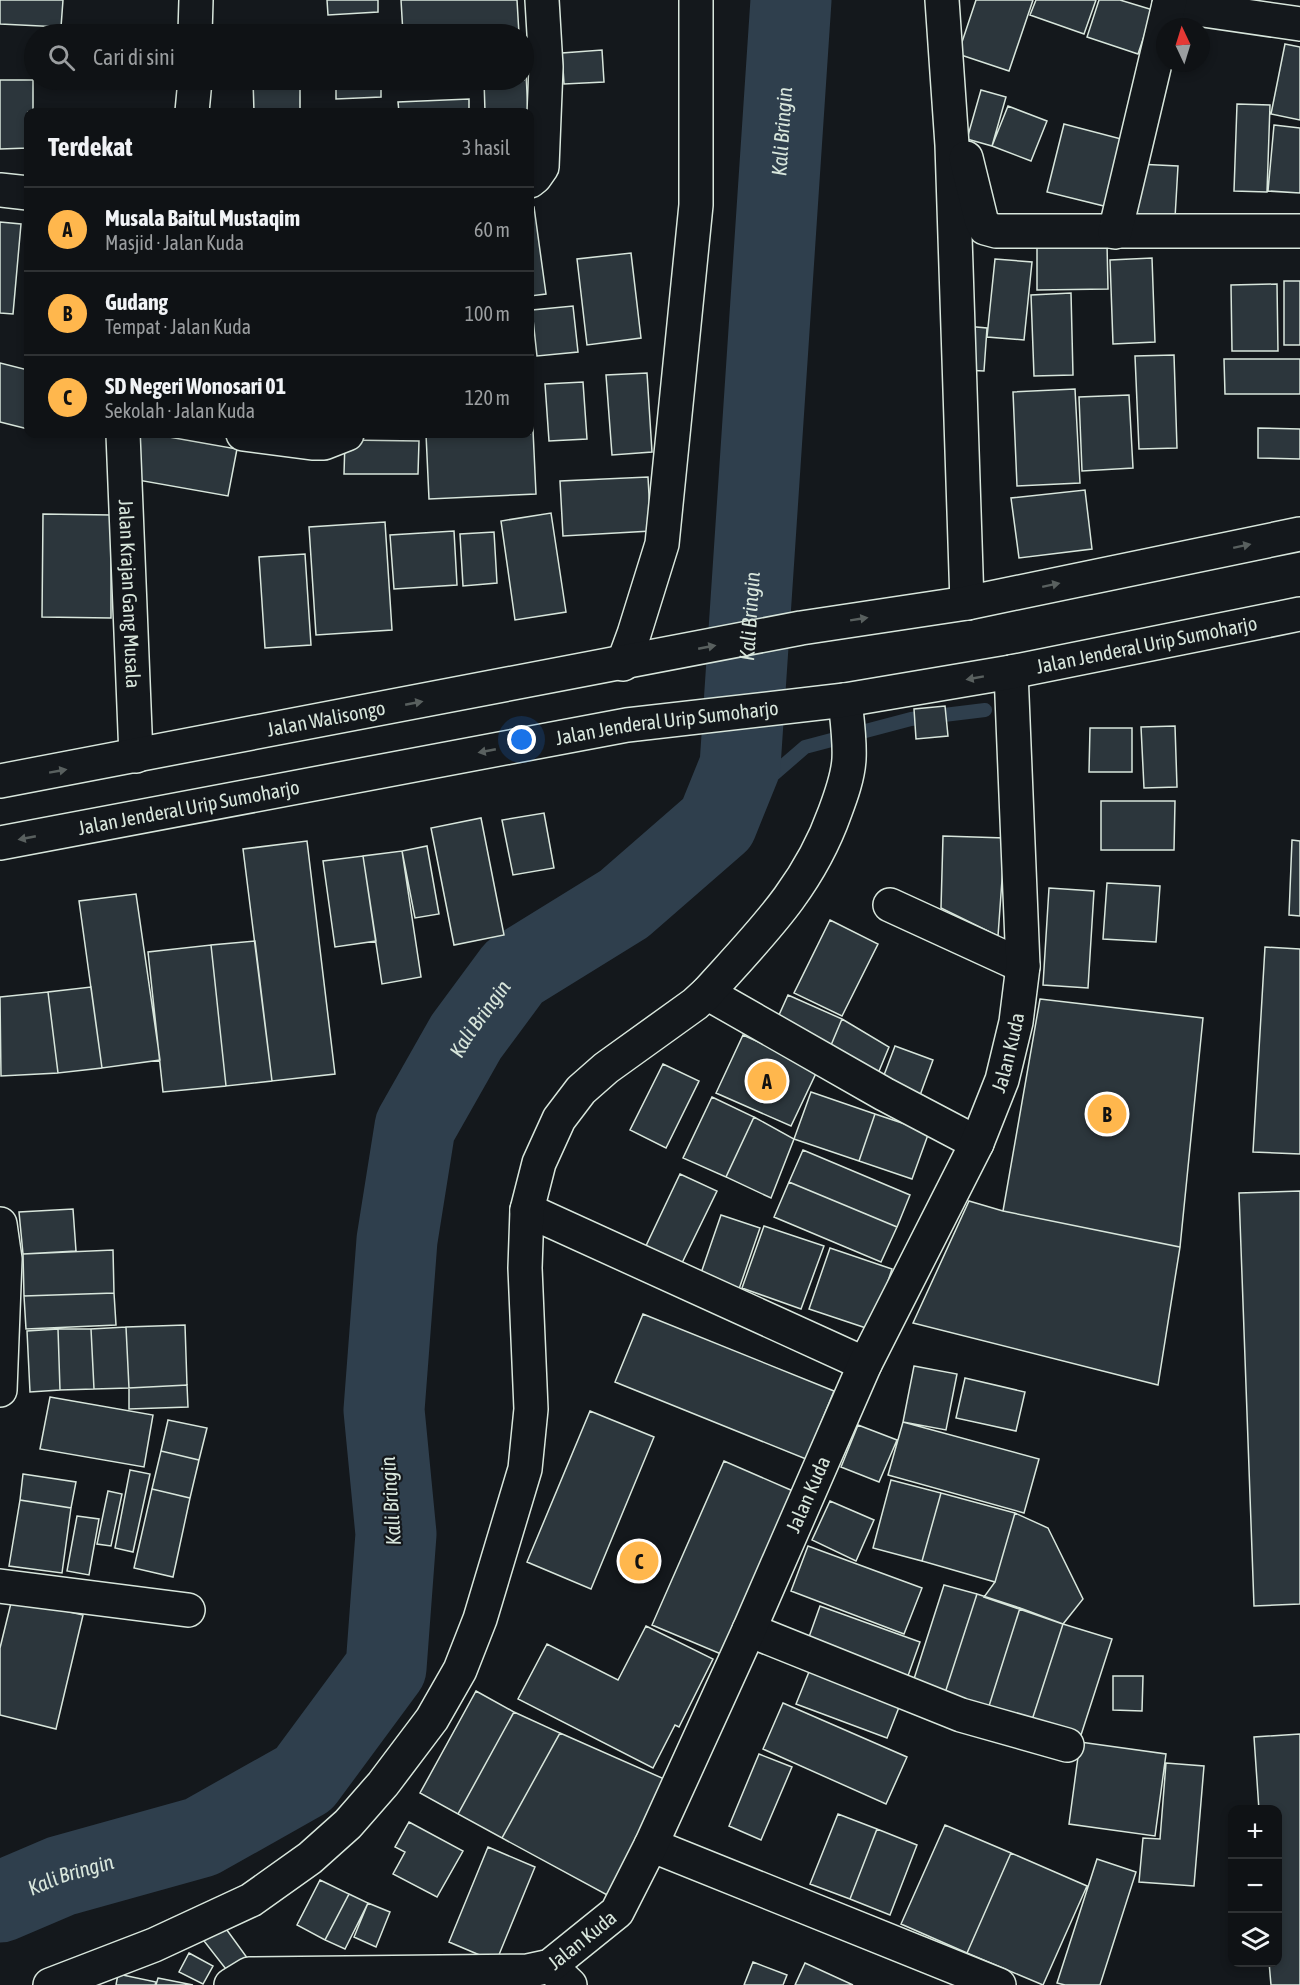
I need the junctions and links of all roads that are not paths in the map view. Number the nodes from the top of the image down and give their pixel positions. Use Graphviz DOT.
graph roads {
  1 [pos="196,0"];
  2 [pos="542,0"];
  3 [pos="696,0"];
  4 [pos="942,0"];
  5 [pos="1169,2"];
  6 [pos="195,24"];
  7 [pos="1300,24"];
  8 [pos="950,86"];
  9 [pos="194,90"];
  10 [pos="192,108"];
  11 [pos="534,178"];
  12 [pos="0,190"];
  13 [pos="24,193"];
  14 [pos="1115,231"];
  15 [pos="1300,231"];
  16 [pos="123,438"];
  17 [pos="274,438"];
  18 [pos="337,438"];
  19 [pos="1300,534"];
  20 [pos="968,603"];
  21 [pos="1300,614"];
  22 [pos="636,661"];
  23 [pos="1011,672"];
  24 [pos="846,712"];
  25 [pos="135,756"];
  26 [pos="0,781"];
  27 [pos="0,843"];
  28 [pos="890,905"];
  29 [pos="1023,966"];
  30 [pos="707,993"];
  31 [pos="977,1143"];
  32 [pos="527,1210"];
  33 [pos="0,1224"];
  34 [pos="865,1364"];
  35 [pos="0,1390"];
  36 [pos="0,1586"];
  37 [pos="188,1610"];
  38 [pos="749,1630"];
  39 [pos="1067,1745"];
  40 [pos="651,1845"];
  41 [pos="543,1977"];
  42 [pos="50,1985"];
  43 [pos="231,1985"];
  44 [pos="999,1985"];
  1 -- 6 [label="main road"];
  2 -- 11 [label="main road"];
  3 -- 22 [label="main road"];
  4 -- 8 [label="main road"];
  5 -- 7 [label="main road"];
  5 -- 14 [label="main road"];
  8 -- 14 [label="main road"];
  8 -- 20 [label="main road"];
  9 -- 10 [label="main road"];
  12 -- 13 [label="main road"];
  14 -- 15 [label="main road"];
  16 -- 25 [label="main road, Jalan Krajan Gang Musala"];
  17 -- 18 [label="main road"];
  20 -- 19 [label="main road, one-way"];
  22 -- 20 [label="main road, Jalan Walisongo, one-way"];
  21 -- 23 [label="main road, Jalan Jenderal Urip Sumoharjo"];
  25 -- 22 [label="main road, Jalan Walisongo, one-way"];
  23 -- 24 [label="main road, Jalan Jenderal Urip Sumoharjo, one-way"];
  23 -- 29 [label="main road, Jalan Kuda"];
  24 -- 27 [label="main road, Jalan Jenderal Urip Sumoharjo, one-way"];
  24 -- 30 [label="main road"];
  26 -- 25 [label="main road, Jalan Walisongo, one-way"];
  28 -- 29 [label="main road"];
  29 -- 31 [label="main road, Jalan Kuda"];
  30 -- 31 [label="main road"];
  30 -- 32 [label="main road"];
  31 -- 34 [label="main road, Jalan Kuda"];
  32 -- 34 [label="main road"];
  32 -- 42 [label="main road"];
  33 -- 35 [label="main road"];
  34 -- 38 [label="main road, Jalan Kuda"];
  36 -- 37 [label="main road"];
  38 -- 39 [label="main road"];
  38 -- 40 [label="main road, Jalan Kuda"];
  40 -- 41 [label="main road, Jalan Kuda"];
  40 -- 44 [label="main road"];
  41 -- 43 [label="main road, Jalan Kuda"];
}
